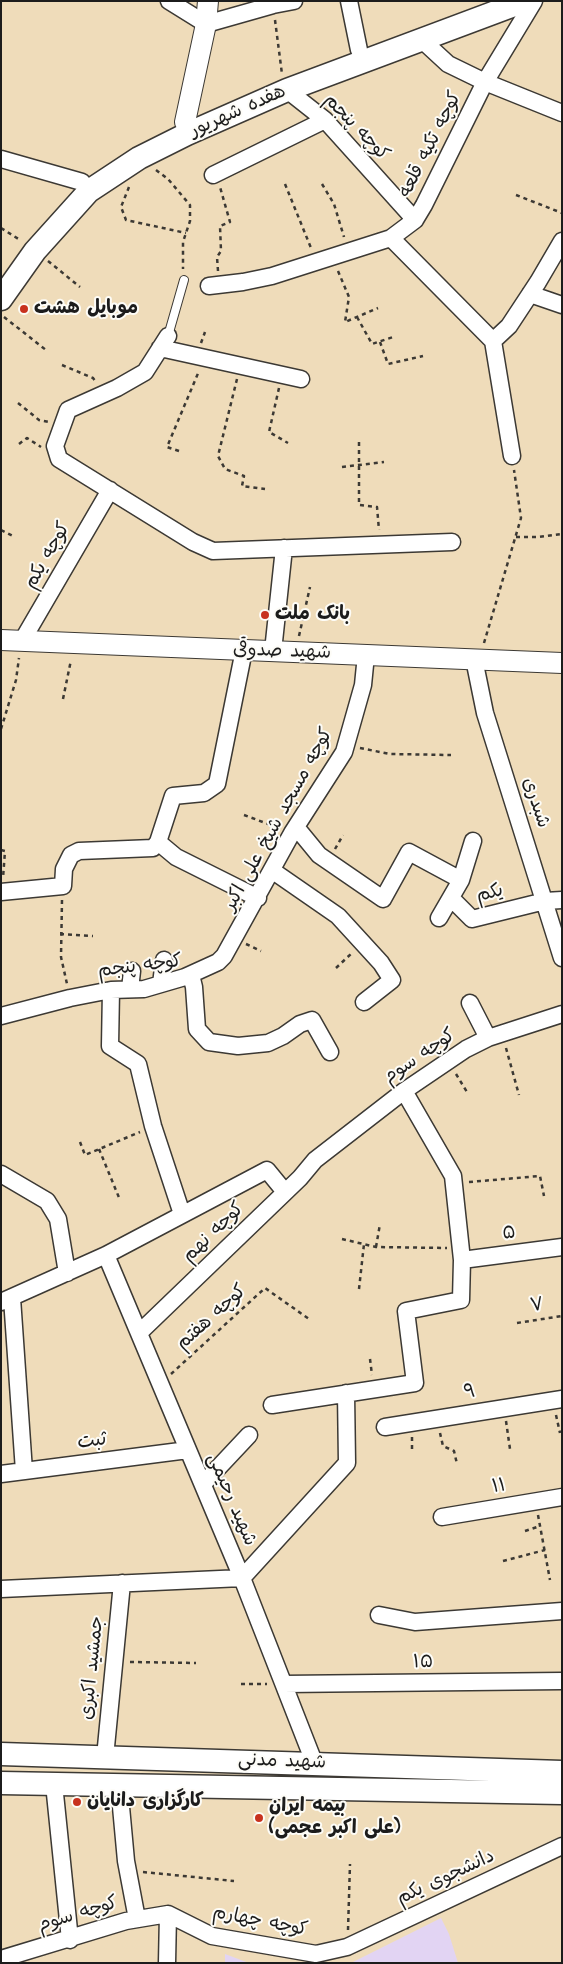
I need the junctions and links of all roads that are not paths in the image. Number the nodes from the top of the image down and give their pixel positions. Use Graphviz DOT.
graph roads {
  1 [pos="169,1"];
  2 [pos="208,1"];
  3 [pos="294,1"];
  4 [pos="349,1"];
  5 [pos="492,1"];
  6 [pos="525,1"];
  7 [pos="534,1"];
  8 [pos="206,24"];
  9 [pos="422,40"];
  10 [pos="359,50"];
  11 [pos="486,82"];
  12 [pos="285,84"];
  13 [pos="562,112"];
  14 [pos="325,120"];
  15 [pos="186,128"];
  16 [pos="1,159"];
  17 [pos="216,174"];
  18 [pos="82,182"];
  19 [pos="414,220"];
  20 [pos="391,238"];
  21 [pos="562,241"];
  22 [pos="30,248"];
  23 [pos="1,276"];
  24 [pos="184,278"];
  25 [pos="214,286"];
  26 [pos="530,294"];
  27 [pos="1,299"];
  28 [pos="562,305"];
  29 [pos="493,341"];
  30 [pos="164,342"];
  31 [pos="301,379"];
  32 [pos="512,456"];
  33 [pos="110,490"];
  34 [pos="452,542"];
  35 [pos="284,548"];
  36 [pos="1,640"];
  37 [pos="22,641"];
  38 [pos="244,650"];
  39 [pos="273,651"];
  40 [pos="366,655"];
  41 [pos="478,659"];
  42 [pos="562,663"];
  43 [pos="294,830"];
  44 [pos="473,841"];
  45 [pos="158,842"];
  46 [pos="273,871"];
  47 [pos="460,880"];
  48 [pos="2,892"];
  49 [pos="258,898"];
  50 [pos="450,898"];
  51 [pos="562,900"];
  52 [pos="545,901"];
  53 [pos="439,918"];
  54 [pos="562,958"];
  55 [pos="164,960"];
  56 [pos="132,971"];
  57 [pos="185,977"];
  58 [pos="161,984"];
  59 [pos="130,989"];
  60 [pos="111,990"];
  61 [pos="364,1002"];
  62 [pos="470,1003"];
  63 [pos="562,1014"];
  64 [pos="1,1016"];
  65 [pos="496,1036"];
  66 [pos="330,1052"];
  67 [pos="404,1091"];
  68 [pos="315,1160"];
  69 [pos="1,1174"];
  70 [pos="285,1192"];
  71 [pos="182,1214"];
  72 [pos="562,1247"];
  73 [pos="461,1254"];
  74 [pos="106,1255"];
  75 [pos="67,1273"];
  76 [pos="6,1300"];
  77 [pos="139,1333"];
  78 [pos="346,1393"];
  79 [pos="562,1399"];
  80 [pos="272,1406"];
  81 [pos="384,1427"];
  82 [pos="249,1435"];
  83 [pos="188,1450"];
  84 [pos="24,1471"];
  85 [pos="1,1474"];
  86 [pos="203,1484"];
  87 [pos="562,1497"];
  88 [pos="442,1517"];
  89 [pos="242,1578"];
  90 [pos="122,1583"];
  91 [pos="1,1589"];
  92 [pos="562,1611"];
  93 [pos="379,1615"];
  94 [pos="562,1681"];
  95 [pos="284,1684"];
  96 [pos="1,1754"];
  97 [pos="105,1757"];
  98 [pos="314,1762"];
  99 [pos="562,1772"];
  100 [pos="1,1782"];
  101 [pos="54,1784"];
  102 [pos="119,1785"];
  103 [pos="562,1793"];
  104 [pos="562,1846"];
  105 [pos="168,1914"];
  106 [pos="137,1919"];
  107 [pos="70,1940"];
  108 [pos="347,1947"];
  109 [pos="1,1959"];
  110 [pos="167,1963"];
  1 -- 8 [label="street"];
  2 -- 8 [label="street"];
  3 -- 8 [label="street"];
  4 -- 10 [label="street"];
  5 -- 10 [label="main road, هفده شهریور"];
  6 -- 9 [label="main road, هفده شهریور"];
  7 -- 11 [label="street"];
  8 -- 15 [label="street"];
  9 -- 11 [label="street"];
  9 -- 12 [label="main road, هفده شهریور"];
  10 -- 12 [label="main road, هفده شهریور"];
  11 -- 13 [label="street"];
  11 -- 19 [label="street, کوچه تکیه قلعه"];
  12 -- 14 [label="street, کوچه پنجم"];
  12 -- 15 [label="main road, هفده شهریور"];
  14 -- 17 [label="street"];
  14 -- 19 [label="street, کوچه پنجم"];
  15 -- 18 [label="main road, هفده شهریور"];
  15 -- 22 [label="main road, هفده شهریور"];
  16 -- 18 [label="street"];
  18 -- 22 [label="main road, هفده شهریور"];
  19 -- 20 [label="street, کوچه تکیه قلعه"];
  20 -- 25 [label="street, کوچه تکیه قلعه"];
  20 -- 29 [label="street"];
  21 -- 26 [label="street"];
  22 -- 23 [label="main road, هفده شهریور"];
  22 -- 27 [label="main road, هفده شهریور"];
  24 -- 30 [label="lane"];
  26 -- 28 [label="street"];
  26 -- 29 [label="street"];
  29 -- 32 [label="street"];
  30 -- 31 [label="street"];
  30 -- 33 [label="street"];
  33 -- 35 [label="street"];
  33 -- 37 [label="street, کوچه یکم"];
  34 -- 35 [label="street"];
  35 -- 39 [label="street"];
  36 -- 37 [label="street, شهید صدوقی"];
  37 -- 38 [label="street, شهید صدوقی"];
  38 -- 39 [label="street, شهید صدوقی"];
  38 -- 45 [label="street"];
  39 -- 40 [label="street, شهید صدوقی"];
  40 -- 41 [label="street, شهید صدوقی"];
  40 -- 43 [label="street, کوچه مسجد شیخ علی اکبر"];
  41 -- 42 [label="street, شهید صدوقی"];
  41 -- 52 [label="street, شبدری"];
  43 -- 46 [label="street, کوچه مسجد شیخ علی اکبر"];
  43 -- 47 [label="street"];
  44 -- 47 [label="street"];
  45 -- 48 [label="street"];
  45 -- 49 [label="street"];
  46 -- 49 [label="street, کوچه مسجد شیخ علی اکبر"];
  46 -- 61 [label="street"];
  47 -- 50 [label="street"];
  49 -- 57 [label="street, کوچه مسجد شیخ علی اکبر"];
  50 -- 52 [label="street, یکم"];
  50 -- 53 [label="street"];
  51 -- 52 [label="street"];
  52 -- 54 [label="street, شبدری"];
  55 -- 58 [label="street"];
  56 -- 59 [label="street"];
  57 -- 58 [label="street, کوچه پنجم"];
  57 -- 66 [label="street, کوچه پنجم"];
  58 -- 59 [label="street, کوچه پنجم"];
  59 -- 60 [label="street, کوچه پنجم"];
  60 -- 64 [label="street, کوچه پنجم"];
  60 -- 71 [label="street"];
  62 -- 65 [label="street"];
  63 -- 65 [label="street, کوچه سوم"];
  65 -- 67 [label="street, کوچه سوم"];
  67 -- 68 [label="street, کوچه سوم"];
  67 -- 73 [label="street"];
  68 -- 70 [label="street, کوچه نهم"];
  69 -- 75 [label="street"];
  70 -- 71 [label="street"];
  70 -- 77 [label="street, کوچه نهم"];
  71 -- 74 [label="street"];
  72 -- 73 [label="street, ۵"];
  73 -- 78 [label="street"];
  74 -- 75 [label="street"];
  74 -- 77 [label="street, شهید رحیمی"];
  75 -- 76 [label="street"];
  76 -- 84 [label="street"];
  77 -- 83 [label="street, شهید رحیمی"];
  78 -- 80 [label="street"];
  78 -- 89 [label="street"];
  79 -- 81 [label="street, ۹"];
  82 -- 86 [label="street"];
  83 -- 84 [label="street, ثبت"];
  83 -- 86 [label="street, شهید رحیمی"];
  84 -- 85 [label="street, ثبت"];
  86 -- 89 [label="street, شهید رحیمی"];
  87 -- 88 [label="street, ۱۱"];
  89 -- 90 [label="street"];
  89 -- 95 [label="street, شهید رحیمی"];
  90 -- 91 [label="street"];
  90 -- 97 [label="street, جمشید اکبری"];
  92 -- 93 [label="street"];
  94 -- 95 [label="street, ۱۵"];
  95 -- 98 [label="street, شهید رحیمی"];
  96 -- 97 [label="main road, شهید مدنی"];
  97 -- 98 [label="main road, شهید مدنی"];
  98 -- 99 [label="main road, شهید مدنی"];
  100 -- 101 [label="main road, شهید مدنی"];
  101 -- 102 [label="main road, شهید مدنی"];
  101 -- 107 [label="street"];
  102 -- 103 [label="main road, شهید مدنی"];
  102 -- 106 [label="street"];
  104 -- 108 [label="street, دانشجوی یکم"];
  105 -- 106 [label="street, کوچه سوم"];
  105 -- 108 [label="street, کوچه چهارم"];
  105 -- 110 [label="street"];
  106 -- 107 [label="street, کوچه سوم"];
  107 -- 109 [label="street, کوچه سوم"];
}
